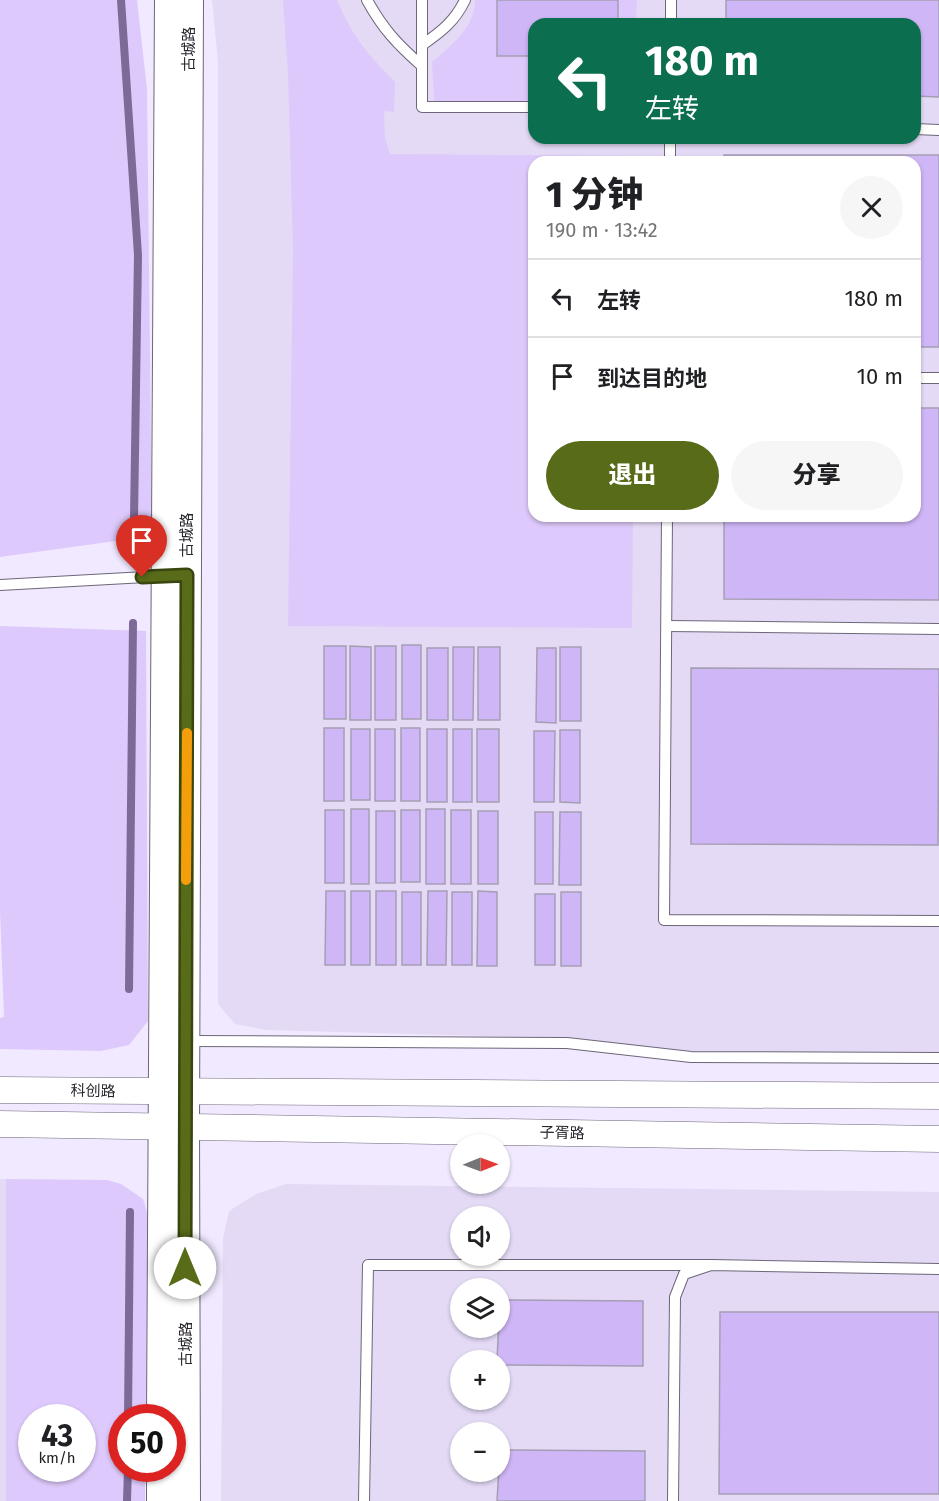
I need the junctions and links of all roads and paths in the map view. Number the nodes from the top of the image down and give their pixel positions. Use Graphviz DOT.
graph roads {
  1 [pos="169,0"];
  2 [pos="189,0"];
  3 [pos="367,0"];
  4 [pos="422,0"];
  5 [pos="465,0"];
  6 [pos="671,0"];
  7 [pos="671,18"];
  8 [pos="422,45"];
  9 [pos="422,66"];
  10 [pos="528,107"];
  11 [pos="921,129"];
  12 [pos="939,130"];
  13 [pos="921,378"];
  14 [pos="939,378"];
  15 [pos="667,522"];
  16 [pos="177,575"];
  17 [pos="0,585"];
  18 [pos="667,626"];
  19 [pos="939,629"];
  20 [pos="939,921"];
  21 [pos="174,1041"];
  22 [pos="939,1058"];
  23 [pos="0,1090"];
  24 [pos="174,1092"];
  25 [pos="939,1096"];
  26 [pos="0,1124"];
  27 [pos="174,1127"];
  28 [pos="939,1139"];
  29 [pos="711,1265"];
  30 [pos="939,1269"];
  31 [pos="162,1404"];
  32 [pos="161,1482"];
  33 [pos="161,1501"];
  34 [pos="186,1501"];
  35 [pos="364,1501"];
  36 [pos="673,1501"];
  1 -- 16 [label="main road, 古城路"];
  2 -- 16 [label="main road, 古城路"];
  3 -- 9 [label="lane"];
  4 -- 8 [label="lane"];
  5 -- 8 [label="lane"];
  6 -- 7 [label="lane"];
  8 -- 9 [label="lane"];
  9 -- 10 [label="lane"];
  11 -- 12 [label="lane"];
  13 -- 14 [label="lane"];
  15 -- 18 [label="lane"];
  16 -- 17 [label="lane"];
  16 -- 21 [label="main road, 古城路"];
  18 -- 19 [label="lane"];
  18 -- 20 [label="lane"];
  21 -- 22 [label="lane"];
  21 -- 24 [label="main road, 古城路"];
  23 -- 24 [label="street, 科创路"];
  24 -- 25 [label="street"];
  24 -- 27 [label="main road, 古城路"];
  26 -- 27 [label="street"];
  27 -- 28 [label="street, 子胥路"];
  27 -- 31 [label="main road, 古城路"];
  27 -- 34 [label="main road, 古城路"];
  29 -- 30 [label="lane"];
  29 -- 35 [label="lane"];
  29 -- 36 [label="lane"];
  32 -- 33 [label="main road"];
}
